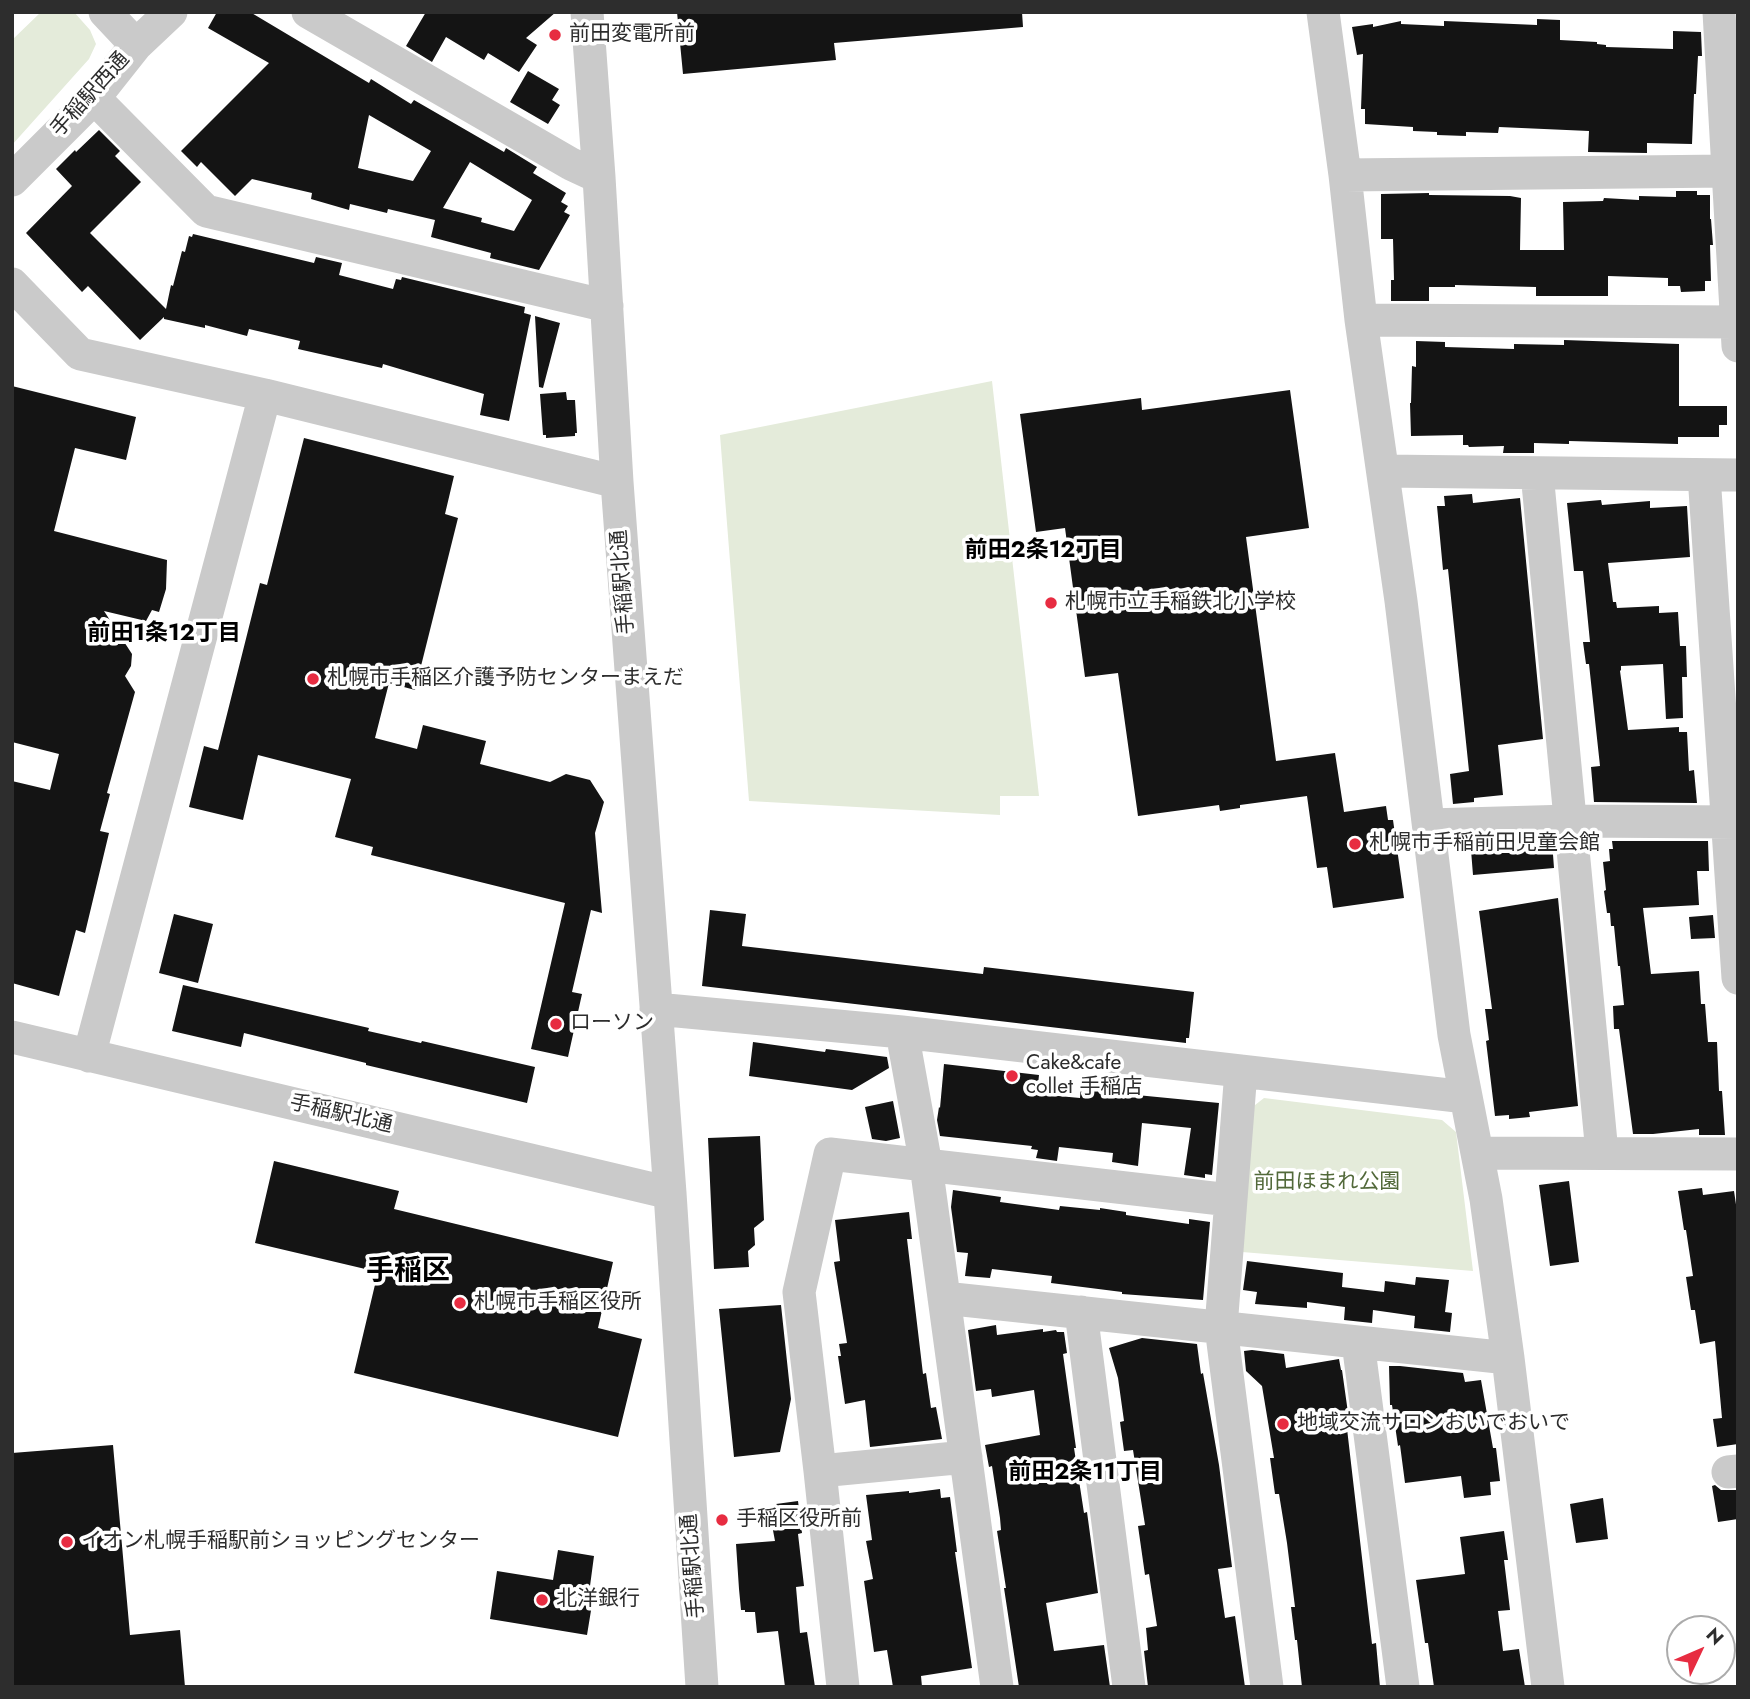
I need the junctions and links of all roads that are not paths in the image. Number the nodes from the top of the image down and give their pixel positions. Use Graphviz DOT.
graph roads {
  1 [pos="105,12"];
  2 [pos="171,12"];
  3 [pos="308,12"];
  4 [pos="587,12"];
  5 [pos="1323,12"];
  6 [pos="1719,12"];
  7 [pos="136,45"];
  8 [pos="94,98"];
  9 [pos="1728,171"];
  10 [pos="1345,175"];
  11 [pos="599,177"];
  12 [pos="12,180"];
  13 [pos="12,284"];
  14 [pos="607,306"];
  15 [pos="1361,320"];
  16 [pos="1737,334"];
  17 [pos="265,395"];
  18 [pos="1384,471"];
  19 [pos="1537,473"];
  20 [pos="1704,475"];
  21 [pos="1738,475"];
  22 [pos="617,482"];
  23 [pos="1570,821"];
  24 [pos="1732,822"];
  25 [pos="1429,825"];
  26 [pos="1738,978"];
  27 [pos="656,1009"];
  28 [pos="902,1032"];
  29 [pos="12,1037"];
  30 [pos="89,1056"];
  31 [pos="1241,1071"];
  32 [pos="1466,1097"];
  33 [pos="1477,1153"];
  34 [pos="1602,1153"];
  35 [pos="1738,1154"];
  36 [pos="926,1165"];
  37 [pos="670,1193"];
  38 [pos="1230,1200"];
  39 [pos="944,1298"];
  40 [pos="1081,1312"];
  41 [pos="1221,1327"];
  42 [pos="1358,1342"];
  43 [pos="1508,1358"];
  44 [pos="966,1457"];
  45 [pos="820,1471"];
  46 [pos="702,1687"];
  47 [pos="843,1687"];
  48 [pos="998,1687"];
  49 [pos="1129,1687"];
  50 [pos="1267,1687"];
  51 [pos="1403,1687"];
  52 [pos="1548,1687"];
  1 -- 7 [label="street"];
  2 -- 7 [label="street, 手稲駅西通"];
  3 -- 11 [label="street"];
  4 -- 11 [label="street, 手稲駅北通"];
  5 -- 10 [label="street"];
  6 -- 9 [label="street"];
  7 -- 8 [label="street, 手稲駅西通"];
  8 -- 12 [label="street, 手稲駅西通"];
  8 -- 14 [label="street"];
  9 -- 10 [label="street"];
  9 -- 16 [label="street"];
  10 -- 15 [label="street"];
  11 -- 14 [label="street, 手稲駅北通"];
  13 -- 17 [label="street"];
  14 -- 22 [label="street, 手稲駅北通"];
  15 -- 16 [label="street"];
  15 -- 18 [label="street"];
  17 -- 22 [label="street"];
  17 -- 30 [label="street"];
  18 -- 19 [label="street"];
  18 -- 25 [label="street"];
  19 -- 20 [label="street"];
  19 -- 23 [label="street"];
  20 -- 21 [label="street"];
  20 -- 24 [label="street"];
  22 -- 27 [label="street, 手稲駅北通"];
  23 -- 24 [label="street"];
  23 -- 25 [label="street"];
  23 -- 34 [label="street"];
  24 -- 26 [label="street"];
  25 -- 32 [label="street"];
  27 -- 28 [label="street"];
  27 -- 37 [label="street, 手稲駅北通"];
  28 -- 31 [label="street"];
  28 -- 36 [label="street"];
  29 -- 30 [label="street, 手稲駅北通"];
  30 -- 37 [label="street, 手稲駅北通"];
  31 -- 32 [label="street"];
  31 -- 38 [label="street"];
  32 -- 33 [label="street"];
  33 -- 34 [label="street"];
  33 -- 43 [label="street"];
  34 -- 35 [label="street"];
  36 -- 38 [label="street"];
  36 -- 39 [label="street"];
  36 -- 45 [label="street"];
  37 -- 46 [label="street, 手稲駅北通"];
  38 -- 41 [label="street"];
  39 -- 40 [label="street"];
  39 -- 44 [label="street"];
  40 -- 41 [label="street"];
  40 -- 49 [label="street"];
  41 -- 42 [label="street"];
  41 -- 50 [label="street"];
  42 -- 43 [label="street"];
  42 -- 51 [label="street"];
  43 -- 52 [label="street"];
  44 -- 45 [label="street"];
  44 -- 48 [label="street"];
  45 -- 47 [label="street"];
}
